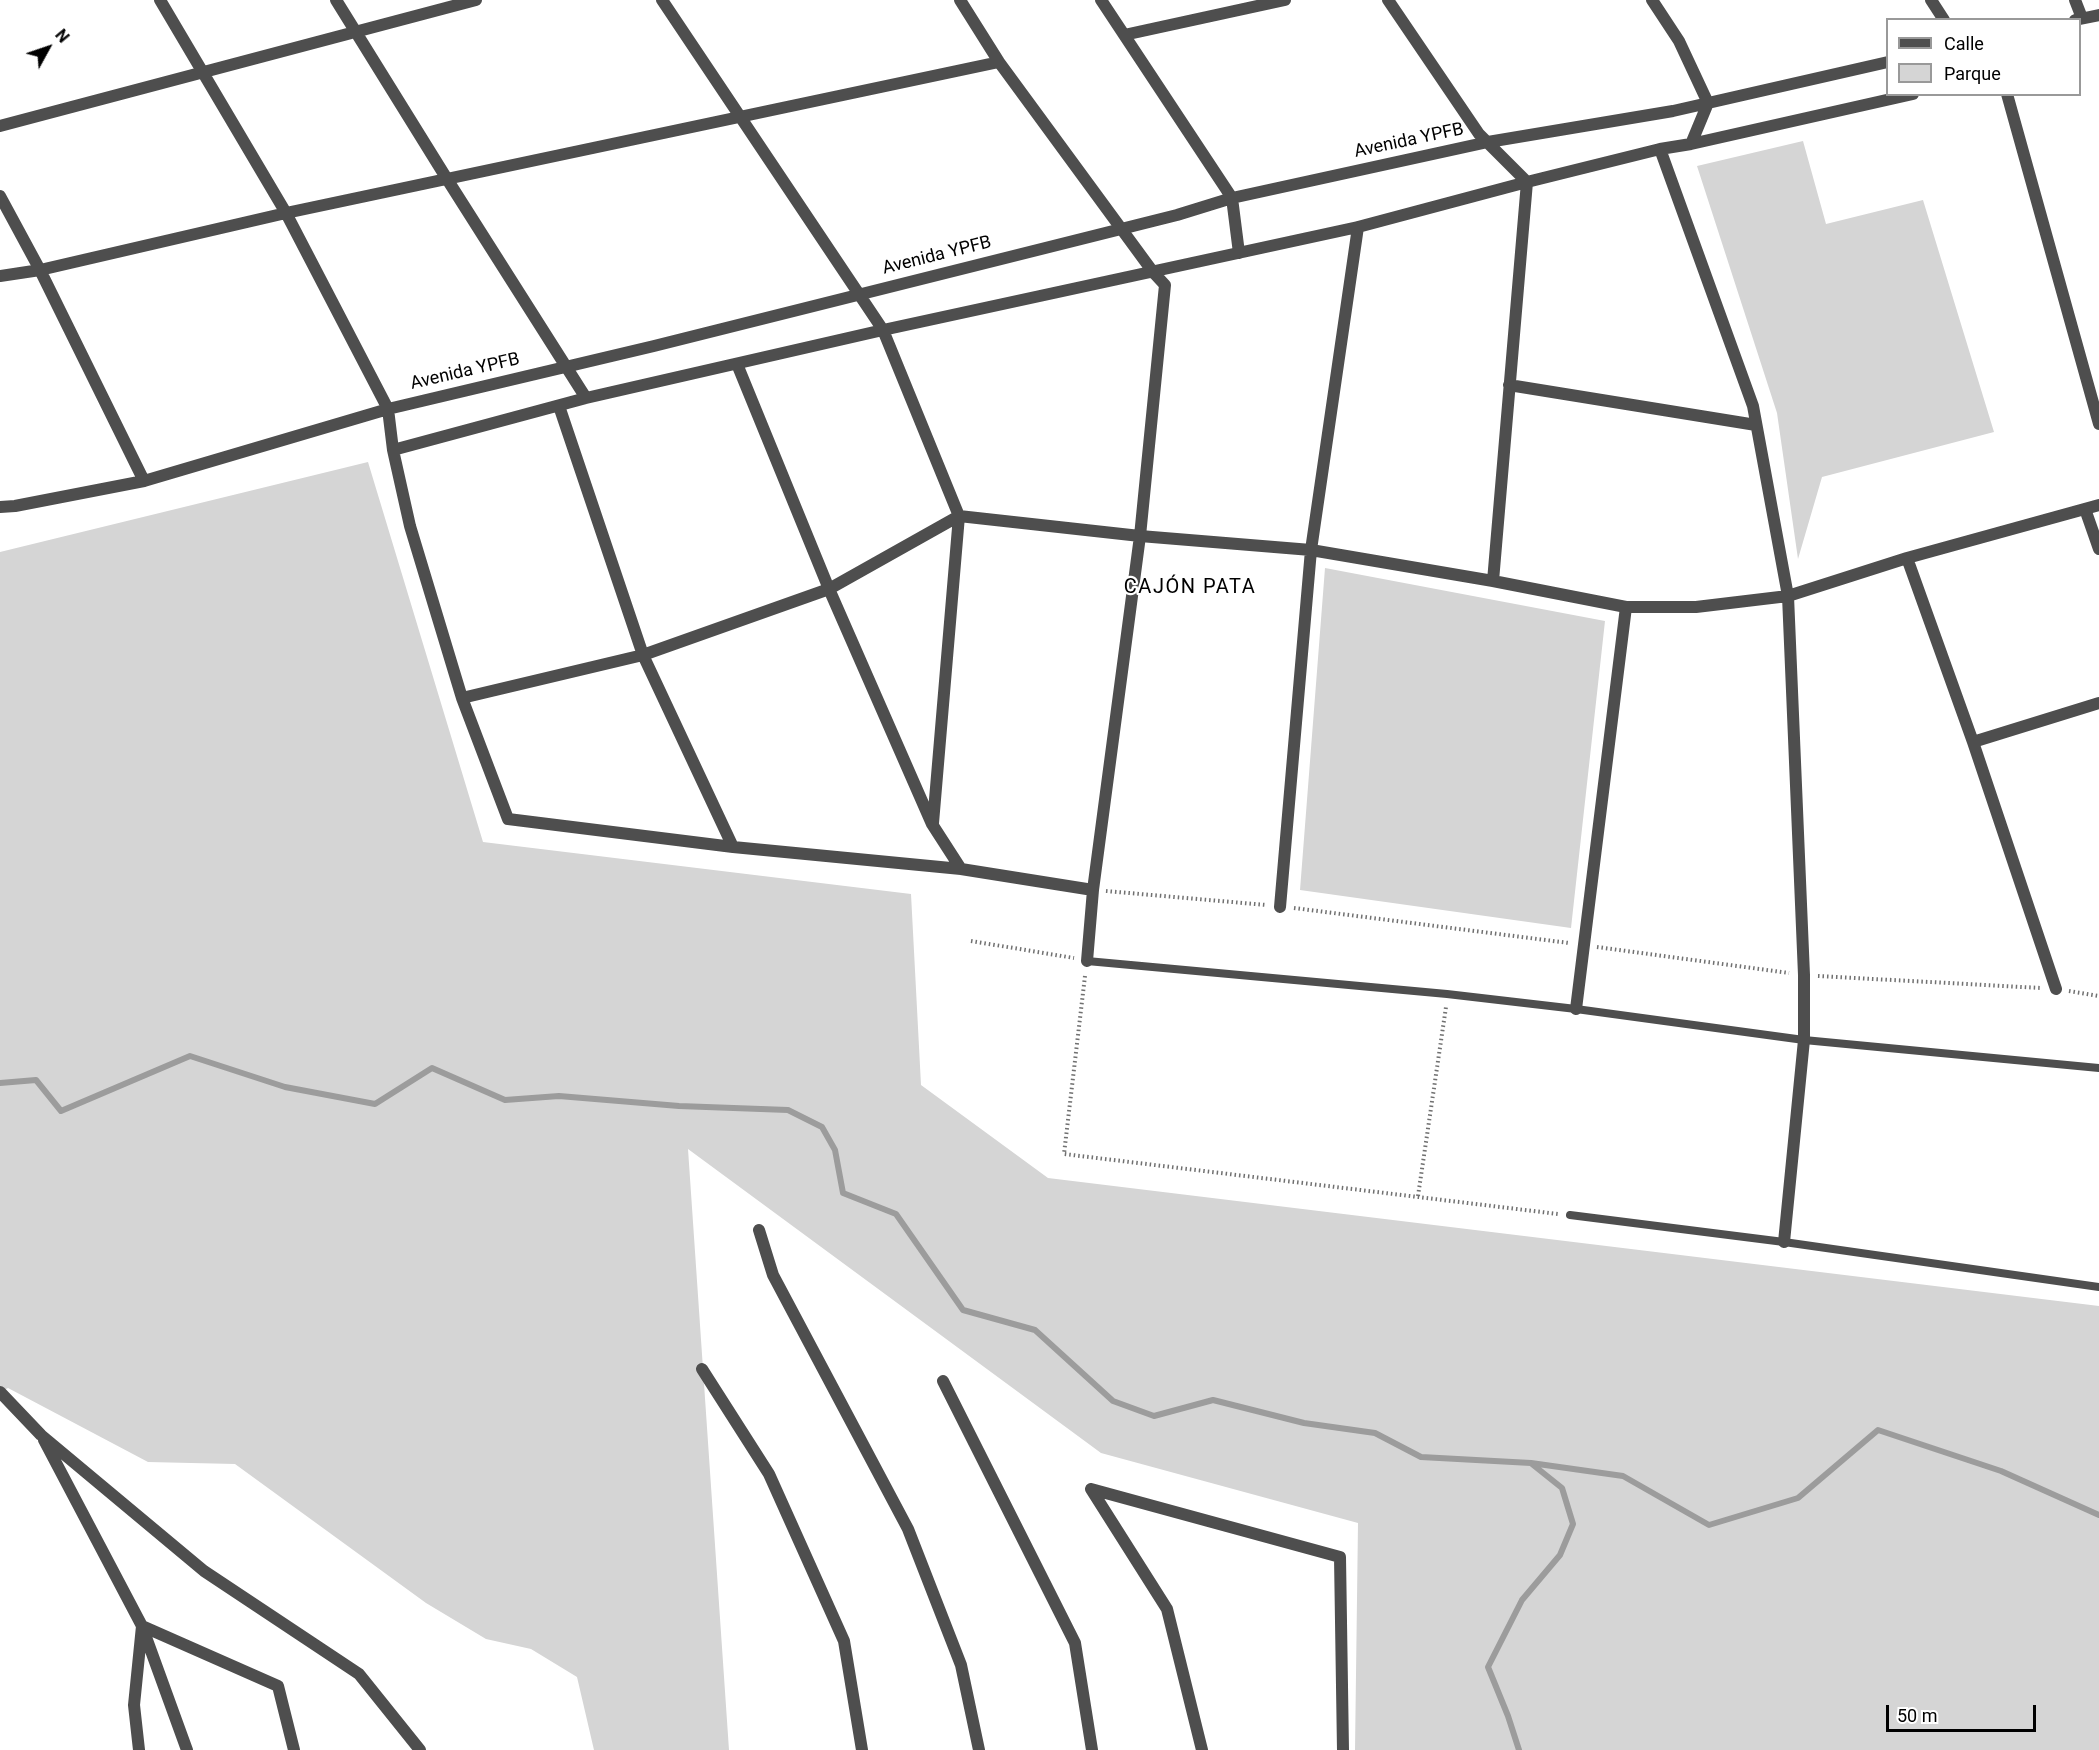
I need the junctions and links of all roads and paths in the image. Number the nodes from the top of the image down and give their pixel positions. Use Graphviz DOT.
graph roads {
  1 [pos="160,0"];
  2 [pos="336,0"];
  3 [pos="476,0"];
  4 [pos="662,0"];
  5 [pos="960,0"];
  6 [pos="1101,0"];
  7 [pos="1285,0"];
  8 [pos="1388,0"];
  9 [pos="1652,0"];
  10 [pos="1931,0"];
  11 [pos="2074,0"];
  12 [pos="2099,15"];
  13 [pos="1943,18"];
  14 [pos="2079,18"];
  15 [pos="2081,19"];
  16 [pos="355,32"];
  17 [pos="1124,34"];
  18 [pos="999,62"];
  19 [pos="1886,62"];
  20 [pos="202,71"];
  21 [pos="1904,96"];
  22 [pos="2008,96"];
  23 [pos="1708,103"];
  24 [pos="740,116"];
  25 [pos="0,126"];
  26 [pos="1488,142"];
  27 [pos="1691,144"];
  28 [pos="1660,149"];
  29 [pos="447,179"];
  30 [pos="1527,182"];
  31 [pos="0,196"];
  32 [pos="1232,198"];
  33 [pos="286,213"];
  34 [pos="1358,227"];
  35 [pos="1121,229"];
  36 [pos="1239,253"];
  37 [pos="40,270"];
  38 [pos="1153,272"];
  39 [pos="0,276"];
  40 [pos="859,294"];
  41 [pos="883,330"];
  42 [pos="737,364"];
  43 [pos="566,366"];
  44 [pos="1509,385"];
  45 [pos="586,398"];
  46 [pos="559,406"];
  47 [pos="388,409"];
  48 [pos="2099,424"];
  49 [pos="1756,425"];
  50 [pos="393,450"];
  51 [pos="144,481"];
  52 [pos="2099,505"];
  53 [pos="0,507"];
  54 [pos="2085,509"];
  55 [pos="959,516"];
  56 [pos="1140,536"];
  57 [pos="2099,549"];
  58 [pos="1311,550"];
  59 [pos="1907,558"];
  60 [pos="1493,580"];
  61 [pos="829,589"];
  62 [pos="1788,596"];
  63 [pos="1626,608"];
  64 [pos="643,656"];
  65 [pos="462,698"];
  66 [pos="2099,704"];
  67 [pos="1973,742"];
  68 [pos="932,824"];
  69 [pos="733,847"];
  70 [pos="961,869"];
  71 [pos="1093,890"];
  72 [pos="1280,907"];
  73 [pos="971,941"];
  74 [pos="1087,961"];
  75 [pos="2056,989"];
  76 [pos="1448,994"];
  77 [pos="1576,1009"];
  78 [pos="1804,1040"];
  79 [pos="2099,1068"];
  80 [pos="1418,1196"];
  81 [pos="1570,1215"];
  82 [pos="759,1230"];
  83 [pos="1784,1242"];
  84 [pos="2099,1287"];
  85 [pos="702,1369"];
  86 [pos="943,1381"];
  87 [pos="0,1392"];
  88 [pos="41,1435"];
  89 [pos="142,1626"];
  90 [pos="139,1750"];
  91 [pos="187,1750"];
  92 [pos="294,1750"];
  93 [pos="420,1750"];
  94 [pos="862,1750"];
  95 [pos="979,1750"];
  96 [pos="1092,1750"];
  97 [pos="1202,1750"];
  98 [pos="1342,1750"];
  1 -- 20 [label="street"];
  2 -- 16 [label="street"];
  3 -- 16 [label="street"];
  4 -- 24 [label="street"];
  5 -- 18 [label="street"];
  6 -- 17 [label="street"];
  7 -- 17 [label="street"];
  8 -- 26 [label="street"];
  9 -- 23 [label="street"];
  10 -- 13 [label="street"];
  11 -- 14 [label="street"];
  12 -- 15 [label="street"];
  16 -- 20 [label="street"];
  16 -- 29 [label="street"];
  17 -- 32 [label="street"];
  18 -- 24 [label="street"];
  18 -- 35 [label="street"];
  19 -- 23 [label="street, Avenida YPFB"];
  20 -- 25 [label="street"];
  20 -- 33 [label="street"];
  21 -- 27 [label="street"];
  22 -- 48 [label="street"];
  23 -- 26 [label="street, Avenida YPFB"];
  23 -- 27 [label="street"];
  24 -- 29 [label="street"];
  24 -- 40 [label="street"];
  26 -- 30 [label="street"];
  26 -- 32 [label="street, Avenida YPFB"];
  27 -- 28 [label="street"];
  28 -- 30 [label="street"];
  28 -- 49 [label="street"];
  29 -- 33 [label="street"];
  29 -- 43 [label="street"];
  30 -- 34 [label="street"];
  30 -- 44 [label="street"];
  31 -- 37 [label="street"];
  32 -- 35 [label="street, Avenida YPFB"];
  32 -- 36 [label="street"];
  33 -- 37 [label="street"];
  33 -- 47 [label="street"];
  34 -- 36 [label="street"];
  34 -- 58 [label="street"];
  35 -- 38 [label="street"];
  35 -- 40 [label="street, Avenida YPFB"];
  36 -- 38 [label="street"];
  37 -- 39 [label="street"];
  37 -- 51 [label="street"];
  38 -- 41 [label="street"];
  38 -- 56 [label="street"];
  40 -- 41 [label="street"];
  40 -- 43 [label="street, Avenida YPFB"];
  41 -- 42 [label="street"];
  41 -- 55 [label="street"];
  42 -- 45 [label="street"];
  42 -- 61 [label="street"];
  43 -- 45 [label="street"];
  43 -- 47 [label="street, Avenida YPFB"];
  44 -- 49 [label="street"];
  44 -- 60 [label="street"];
  45 -- 46 [label="street"];
  46 -- 50 [label="street"];
  46 -- 64 [label="street"];
  47 -- 50 [label="street"];
  47 -- 51 [label="street, Avenida YPFB"];
  49 -- 62 [label="street"];
  50 -- 65 [label="street"];
  51 -- 53 [label="street, Avenida YPFB"];
  52 -- 54 [label="street"];
  54 -- 57 [label="street"];
  54 -- 59 [label="street"];
  55 -- 56 [label="street"];
  55 -- 61 [label="street"];
  55 -- 68 [label="street"];
  56 -- 58 [label="street"];
  56 -- 71 [label="street"];
  58 -- 60 [label="street"];
  58 -- 72 [label="street"];
  59 -- 62 [label="street"];
  59 -- 67 [label="street"];
  60 -- 63 [label="street"];
  61 -- 64 [label="street"];
  61 -- 68 [label="street"];
  62 -- 63 [label="street"];
  62 -- 78 [label="street"];
  63 -- 77 [label="street"];
  64 -- 65 [label="street"];
  64 -- 69 [label="street"];
  65 -- 69 [label="street"];
  66 -- 67 [label="street"];
  67 -- 75 [label="street"];
  68 -- 70 [label="street"];
  69 -- 70 [label="street"];
  70 -- 71 [label="street"];
  71 -- 74 [label="street"];
  73 -- 74 [label="path"];
  74 -- 76 [label="lane"];
  74 -- 80 [label="path"];
  76 -- 77 [label="lane"];
  76 -- 80 [label="path"];
  77 -- 78 [label="lane"];
  78 -- 79 [label="lane"];
  78 -- 83 [label="street"];
  80 -- 81 [label="path"];
  81 -- 83 [label="lane"];
  82 -- 95 [label="street"];
  83 -- 84 [label="lane"];
  85 -- 94 [label="street"];
  86 -- 96 [label="street"];
  87 -- 88 [label="street"];
  88 -- 89 [label="street"];
  88 -- 93 [label="street"];
  89 -- 90 [label="street"];
  89 -- 91 [label="street"];
  89 -- 92 [label="street"];
  97 -- 98 [label="street"];
}
